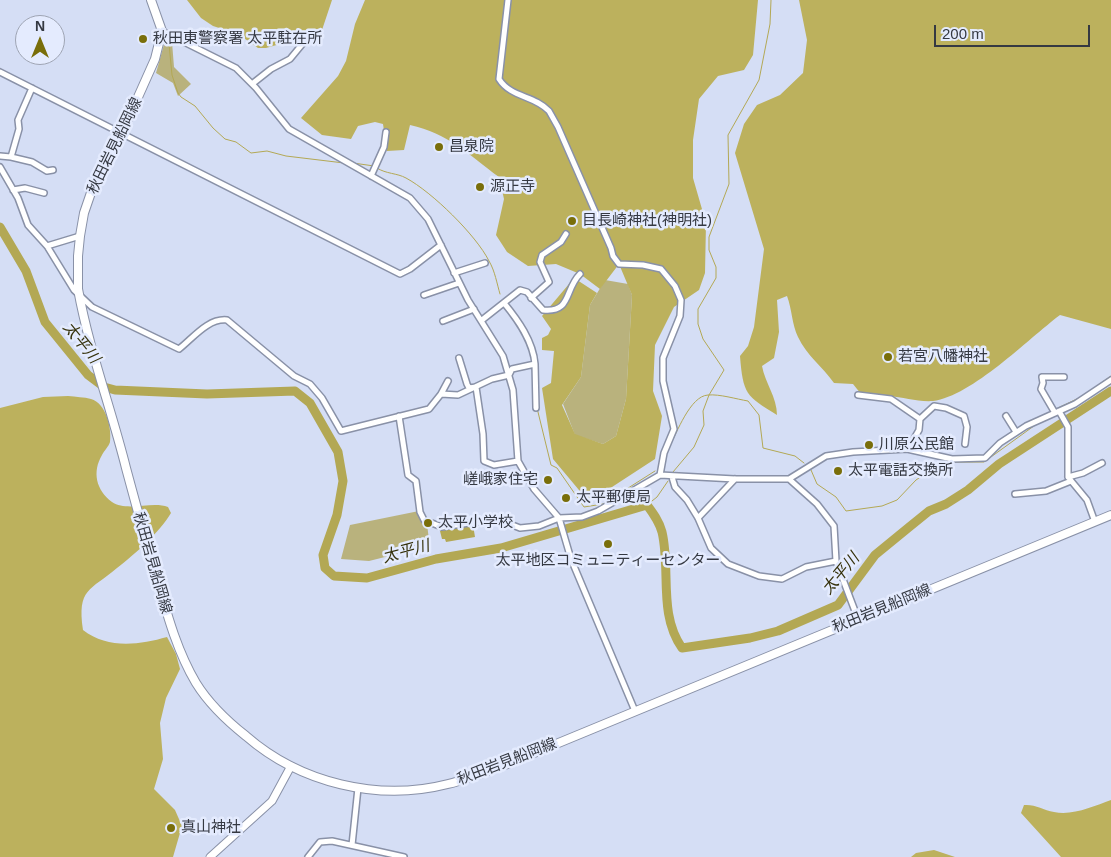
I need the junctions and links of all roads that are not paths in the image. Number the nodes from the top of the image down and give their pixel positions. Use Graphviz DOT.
graph roads {
  1 [pos="151,0"];
  2 [pos="508,0"];
  3 [pos="162,32"];
  4 [pos="309,36"];
  5 [pos="0,72"];
  6 [pos="252,84"];
  7 [pos="32,88"];
  8 [pos="386,132"];
  9 [pos="122,133"];
  10 [pos="0,156"];
  11 [pos="11,157"];
  12 [pos="0,167"];
  13 [pos="53,170"];
  14 [pos="372,173"];
  15 [pos="13,190"];
  16 [pos="44,193"];
  17 [pos="566,234"];
  18 [pos="80,236"];
  19 [pos="441,245"];
  20 [pos="47,246"];
  21 [pos="485,263"];
  22 [pos="454,273"];
  23 [pos="580,274"];
  24 [pos="459,283"];
  25 [pos="79,295"];
  26 [pos="424,295"];
  27 [pos="531,298"];
  28 [pos="504,303"];
  29 [pos="474,309"];
  30 [pos="482,320"];
  31 [pos="443,321"];
  32 [pos="459,358"];
  33 [pos="535,364"];
  34 [pos="509,375"];
  35 [pos="1064,377"];
  36 [pos="1111,380"];
  37 [pos="448,381"];
  38 [pos="476,387"];
  39 [pos="441,394"];
  40 [pos="858,396"];
  41 [pos="536,408"];
  42 [pos="1059,413"];
  43 [pos="399,416"];
  44 [pos="1006,416"];
  45 [pos="920,419"];
  46 [pos="1016,432"];
  47 [pos="965,444"];
  48 [pos="908,449"];
  49 [pos="518,461"];
  50 [pos="1102,463"];
  51 [pos="660,475"];
  52 [pos="672,477"];
  53 [pos="789,479"];
  54 [pos="1069,479"];
  55 [pos="735,480"];
  56 [pos="1014,494"];
  57 [pos="1111,515"];
  58 [pos="698,518"];
  59 [pos="559,520"];
  60 [pos="1095,522"];
  61 [pos="836,561"];
  62 [pos="858,619"];
  63 [pos="634,711"];
  64 [pos="291,766"];
  65 [pos="358,788"];
  66 [pos="352,845"];
  67 [pos="210,857"];
  68 [pos="308,857"];
  69 [pos="404,857"];
  1 -- 3 [label="main road"];
  2 -- 51 [label="street"];
  3 -- 6 [label="street"];
  3 -- 9 [label="main road, 秋田岩見船岡線"];
  4 -- 6 [label="street"];
  5 -- 7 [label="street"];
  6 -- 14 [label="street"];
  7 -- 9 [label="street"];
  7 -- 11 [label="street"];
  8 -- 14 [label="street"];
  9 -- 18 [label="main road, 秋田岩見船岡線"];
  9 -- 19 [label="street"];
  10 -- 11 [label="street"];
  11 -- 13 [label="street"];
  12 -- 15 [label="street"];
  14 -- 19 [label="street"];
  15 -- 16 [label="street"];
  15 -- 20 [label="street"];
  17 -- 27 [label="street"];
  18 -- 20 [label="street"];
  18 -- 25 [label="main road, 秋田岩見船岡線"];
  19 -- 22 [label="street"];
  20 -- 25 [label="street"];
  21 -- 22 [label="street"];
  22 -- 24 [label="street"];
  23 -- 27 [label="street"];
  24 -- 26 [label="street"];
  24 -- 29 [label="street"];
  25 -- 43 [label="street"];
  25 -- 64 [label="main road, 秋田岩見船岡線"];
  27 -- 28 [label="street"];
  28 -- 30 [label="street"];
  28 -- 33 [label="street"];
  29 -- 30 [label="street"];
  29 -- 31 [label="street"];
  30 -- 34 [label="street"];
  32 -- 38 [label="street"];
  33 -- 34 [label="street"];
  33 -- 41 [label="street"];
  34 -- 38 [label="street"];
  34 -- 49 [label="street"];
  35 -- 42 [label="street"];
  36 -- 42 [label="street"];
  37 -- 39 [label="street"];
  38 -- 39 [label="street"];
  38 -- 49 [label="street"];
  39 -- 43 [label="street"];
  40 -- 45 [label="street"];
  42 -- 46 [label="street"];
  42 -- 54 [label="street"];
  43 -- 59 [label="street"];
  44 -- 46 [label="street"];
  45 -- 47 [label="street"];
  45 -- 48 [label="street"];
  46 -- 48 [label="street"];
  48 -- 53 [label="street"];
  49 -- 59 [label="street"];
  50 -- 54 [label="street"];
  51 -- 52 [label="street"];
  51 -- 59 [label="street"];
  52 -- 55 [label="street"];
  52 -- 58 [label="street"];
  53 -- 55 [label="street"];
  53 -- 61 [label="street"];
  54 -- 56 [label="street"];
  54 -- 60 [label="street"];
  55 -- 58 [label="street"];
  57 -- 60 [label="main road, 秋田岩見船岡線"];
  58 -- 61 [label="street"];
  59 -- 63 [label="street"];
  60 -- 62 [label="main road, 秋田岩見船岡線"];
  61 -- 62 [label="street"];
  62 -- 63 [label="main road, 秋田岩見船岡線"];
  63 -- 65 [label="main road, 秋田岩見船岡線"];
  64 -- 65 [label="main road, 秋田岩見船岡線"];
  64 -- 67 [label="street"];
  65 -- 66 [label="street"];
  66 -- 68 [label="street"];
  66 -- 69 [label="street"];
}
